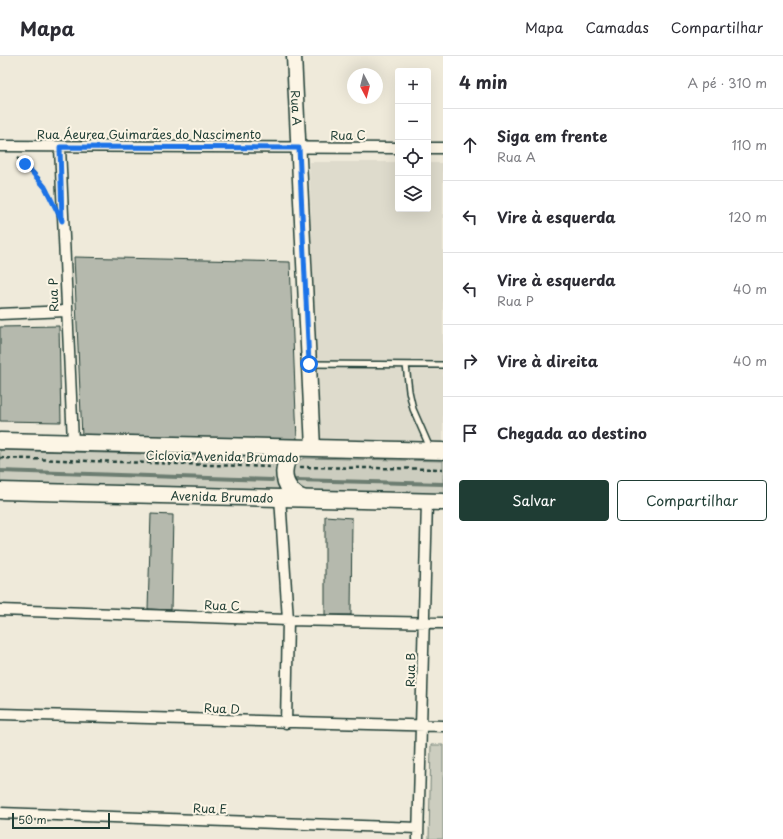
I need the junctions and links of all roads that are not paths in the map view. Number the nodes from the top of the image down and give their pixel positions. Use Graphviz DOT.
graph roads {
  1 [pos="294,56"];
  2 [pos="0,146"];
  3 [pos="60,147"];
  4 [pos="299,148"];
  5 [pos="395,148"];
  6 [pos="431,148"];
  7 [pos="443,148"];
  8 [pos="66,311"];
  9 [pos="0,314"];
  10 [pos="309,364"];
  11 [pos="406,365"];
  12 [pos="443,365"];
  13 [pos="0,441"];
  14 [pos="72,442"];
  15 [pos="297,448"];
  16 [pos="313,448"];
  17 [pos="437,451"];
  18 [pos="0,491"];
  19 [pos="280,497"];
  20 [pos="302,498"];
  21 [pos="427,502"];
  22 [pos="443,502"];
  23 [pos="0,610"];
  24 [pos="288,620"];
  25 [pos="424,622"];
  26 [pos="443,622"];
  27 [pos="0,714"];
  28 [pos="286,723"];
  29 [pos="421,726"];
  30 [pos="443,726"];
  31 [pos="0,813"];
  32 [pos="418,828"];
  33 [pos="418,839"];
  1 -- 4 [label="street, Rua A"];
  2 -- 3 [label="street, Rua Áeurea Guimarães do Nascimento"];
  3 -- 4 [label="street, Rua Áeurea Guimarães do Nascimento"];
  3 -- 8 [label="street, Rua P"];
  4 -- 5 [label="street, Rua C"];
  4 -- 10 [label="street, Rua A"];
  6 -- 7 [label="street"];
  8 -- 9 [label="street"];
  8 -- 14 [label="street, Rua P"];
  10 -- 11 [label="lane"];
  10 -- 16 [label="street, Rua A"];
  11 -- 12 [label="lane"];
  11 -- 17 [label="lane"];
  13 -- 14 [label="main road"];
  14 -- 15 [label="main road"];
  15 -- 16 [label="main road"];
  15 -- 20 [label="main road"];
  16 -- 17 [label="main road"];
  18 -- 19 [label="main road, Avenida Brumado"];
  19 -- 20 [label="main road, Avenida Brumado"];
  19 -- 24 [label="street"];
  20 -- 21 [label="main road, Avenida Brumado"];
  21 -- 22 [label="main road, Avenida Brumado"];
  21 -- 25 [label="street, Rua B"];
  23 -- 24 [label="street, Rua C"];
  24 -- 25 [label="street, Rua C"];
  24 -- 28 [label="street"];
  25 -- 26 [label="street, Rua C"];
  25 -- 29 [label="street, Rua B"];
  27 -- 28 [label="street, Rua D"];
  28 -- 29 [label="street, Rua D"];
  29 -- 30 [label="street, Rua D"];
  29 -- 32 [label="street, Rua B"];
  31 -- 32 [label="street, Rua E"];
  32 -- 33 [label="street, Rua B"];
}
